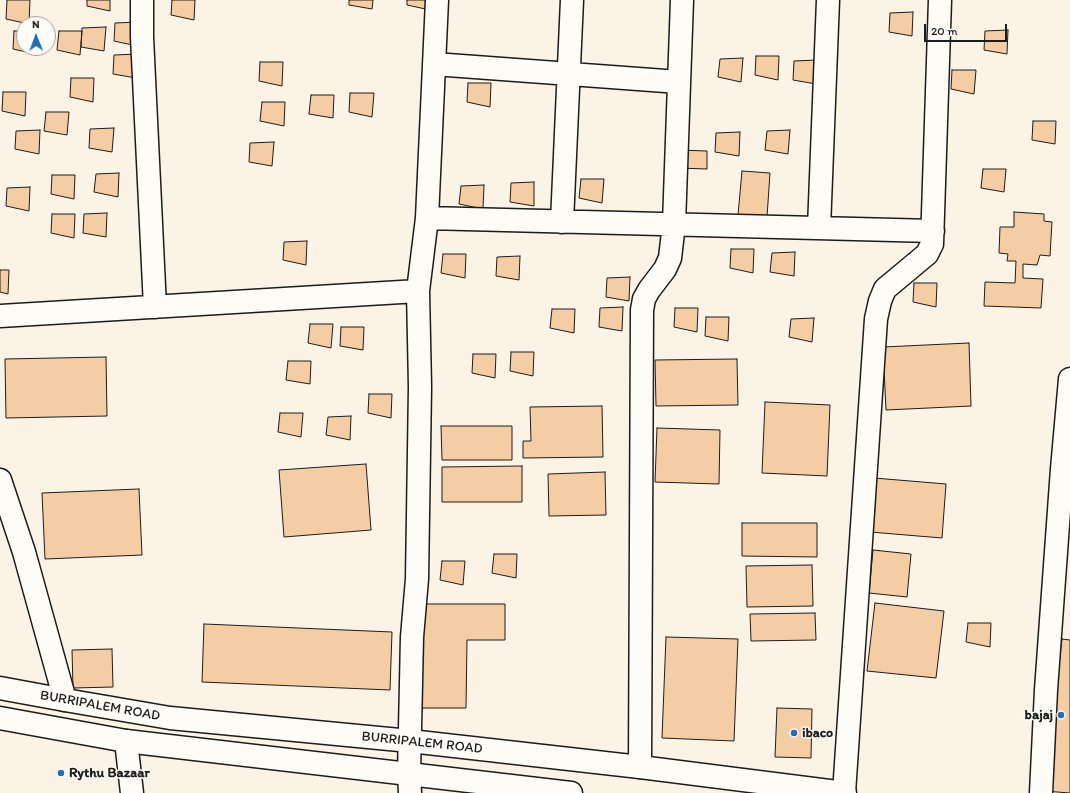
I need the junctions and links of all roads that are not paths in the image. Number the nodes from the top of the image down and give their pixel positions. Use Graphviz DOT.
graph roads {
  1 [pos="142,0"];
  2 [pos="437,0"];
  3 [pos="572,0"];
  4 [pos="682,0"];
  5 [pos="828,0"];
  6 [pos="940,0"];
  7 [pos="434,64"];
  8 [pos="568,74"];
  9 [pos="679,82"];
  10 [pos="427,218"];
  11 [pos="562,222"];
  12 [pos="674,224"];
  13 [pos="819,228"];
  14 [pos="933,231"];
  15 [pos="418,291"];
  16 [pos="155,307"];
  17 [pos="0,316"];
  18 [pos="1070,379"];
  19 [pos="0,480"];
  20 [pos="0,688"];
  21 [pos="65,700"];
  22 [pos="0,718"];
  23 [pos="126,741"];
  24 [pos="410,741"];
  25 [pos="640,768"];
  26 [pos="410,784"];
  27 [pos="132,793"];
  28 [pos="571,793"];
  29 [pos="844,793"];
  30 [pos="1040,793"];
  1 -- 16 [label="street"];
  2 -- 7 [label="street"];
  3 -- 8 [label="street"];
  4 -- 9 [label="street"];
  5 -- 13 [label="street"];
  6 -- 14 [label="street"];
  7 -- 8 [label="street"];
  7 -- 10 [label="street"];
  8 -- 9 [label="street"];
  8 -- 11 [label="street"];
  9 -- 12 [label="street"];
  10 -- 11 [label="street"];
  10 -- 15 [label="street"];
  11 -- 12 [label="street"];
  12 -- 13 [label="street"];
  12 -- 25 [label="street"];
  13 -- 14 [label="street"];
  14 -- 29 [label="street"];
  15 -- 16 [label="street"];
  15 -- 24 [label="street"];
  16 -- 17 [label="street"];
  18 -- 30 [label="street"];
  19 -- 21 [label="street"];
  20 -- 21 [label="street, BURRIPALEM ROAD"];
  21 -- 24 [label="street, BURRIPALEM ROAD"];
  22 -- 23 [label="street, BURRIPALEM ROAD"];
  23 -- 26 [label="street, BURRIPALEM ROAD"];
  23 -- 27 [label="street"];
  24 -- 25 [label="street, BURRIPALEM ROAD"];
  24 -- 26 [label="street"];
  25 -- 29 [label="street, BURRIPALEM ROAD"];
  26 -- 28 [label="street, BURRIPALEM ROAD"];
}
